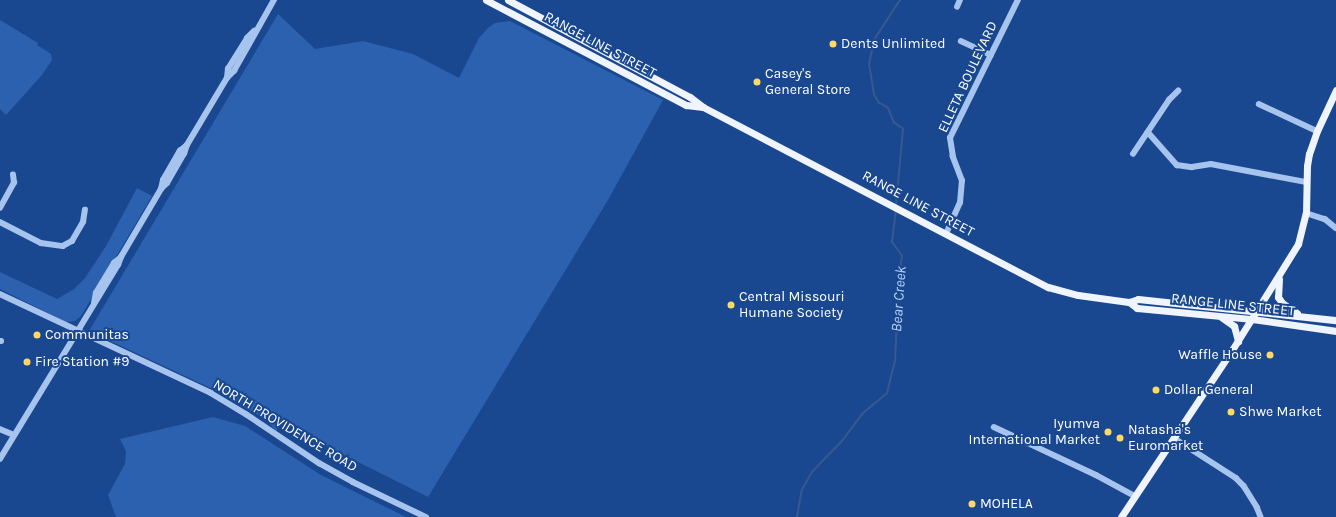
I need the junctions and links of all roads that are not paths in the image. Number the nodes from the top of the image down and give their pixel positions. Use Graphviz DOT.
graph roads {
  1 [pos="274,0"];
  2 [pos="508,0"];
  3 [pos="960,0"];
  4 [pos="1018,0"];
  5 [pos="489,1"];
  6 [pos="957,7"];
  7 [pos="562,29"];
  8 [pos="961,42"];
  9 [pos="991,55"];
  10 [pos="1336,90"];
  11 [pos="1178,91"];
  12 [pos="1259,104"];
  13 [pos="703,107"];
  14 [pos="1317,131"];
  15 [pos="1148,132"];
  16 [pos="1133,154"];
  17 [pos="13,175"];
  18 [pos="1306,182"];
  19 [pos="0,208"];
  20 [pos="85,210"];
  21 [pos="1306,213"];
  22 [pos="0,222"];
  23 [pos="1336,228"];
  24 [pos="946,234"];
  25 [pos="1280,275"];
  26 [pos="0,294"];
  27 [pos="1129,302"];
  28 [pos="1257,311"];
  29 [pos="1301,315"];
  30 [pos="1219,316"];
  31 [pos="1252,319"];
  32 [pos="1336,320"];
  33 [pos="77,331"];
  34 [pos="1336,331"];
  35 [pos="1238,341"];
  36 [pos="994,428"];
  37 [pos="0,429"];
  38 [pos="14,435"];
  39 [pos="1174,438"];
  40 [pos="0,459"];
  41 [pos="1135,496"];
  42 [pos="426,517"];
  43 [pos="1121,517"];
  44 [pos="1261,517"];
  1 -- 33 [label="street"];
  2 -- 7 [label="main road, RANGE LINE STREET"];
  3 -- 6 [label="street"];
  4 -- 9 [label="street, ELLETA BOULEVARD"];
  5 -- 7 [label="main road"];
  5 -- 13 [label="main road, RANGE LINE STREET"];
  7 -- 13 [label="main road, RANGE LINE STREET"];
  8 -- 9 [label="street"];
  9 -- 24 [label="street, ELLETA BOULEVARD"];
  10 -- 14 [label="main road"];
  11 -- 15 [label="street"];
  12 -- 14 [label="street"];
  13 -- 24 [label="main road, RANGE LINE STREET"];
  14 -- 18 [label="main road"];
  15 -- 16 [label="street"];
  15 -- 18 [label="street"];
  17 -- 19 [label="street"];
  18 -- 21 [label="main road"];
  20 -- 22 [label="street"];
  21 -- 23 [label="street"];
  21 -- 25 [label="main road"];
  24 -- 27 [label="main road, RANGE LINE STREET"];
  25 -- 28 [label="main road"];
  25 -- 29 [label="main road"];
  26 -- 33 [label="street, NORTH PROVIDENCE ROAD"];
  27 -- 28 [label="main road, RANGE LINE STREET"];
  27 -- 30 [label="main road, RANGE LINE STREET"];
  28 -- 29 [label="main road, RANGE LINE STREET"];
  28 -- 31 [label="main road"];
  29 -- 32 [label="main road, RANGE LINE STREET"];
  30 -- 31 [label="main road, RANGE LINE STREET"];
  30 -- 35 [label="main road"];
  31 -- 34 [label="main road, RANGE LINE STREET"];
  31 -- 35 [label="main road"];
  33 -- 38 [label="street"];
  33 -- 42 [label="street, NORTH PROVIDENCE ROAD"];
  35 -- 39 [label="main road"];
  36 -- 41 [label="street"];
  37 -- 38 [label="street"];
  38 -- 40 [label="street"];
  39 -- 41 [label="main road"];
  39 -- 44 [label="street"];
  41 -- 43 [label="main road"];
}
